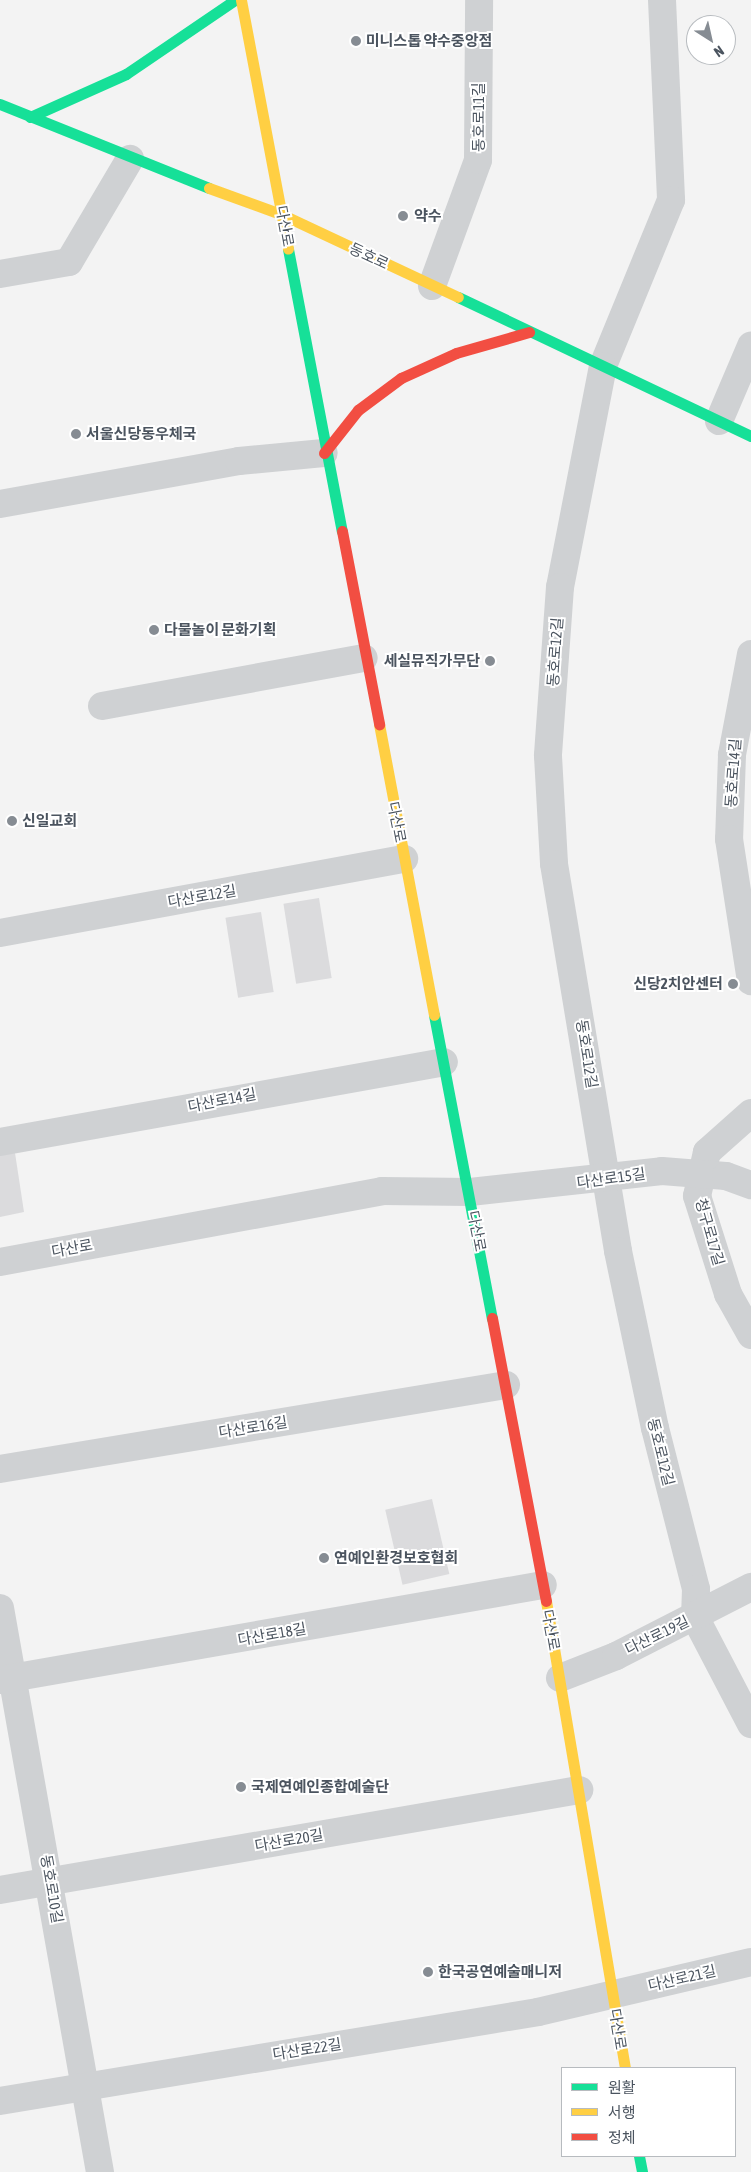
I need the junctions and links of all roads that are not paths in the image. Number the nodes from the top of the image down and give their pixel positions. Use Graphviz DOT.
graph roads {
  1 [pos="235,0"];
  2 [pos="241,0"];
  3 [pos="479,0"];
  4 [pos="662,0"];
  5 [pos="0,104"];
  6 [pos="30,116"];
  7 [pos="130,159"];
  8 [pos="283,215"];
  9 [pos="0,274"];
  10 [pos="432,286"];
  11 [pos="529,332"];
  12 [pos="751,346"];
  13 [pos="602,366"];
  14 [pos="719,421"];
  15 [pos="751,436"];
  16 [pos="324,452"];
  17 [pos="0,504"];
  18 [pos="751,654"];
  19 [pos="364,658"];
  20 [pos="102,706"];
  21 [pos="404,859"];
  22 [pos="742,867"];
  23 [pos="0,933"];
  24 [pos="751,980"];
  25 [pos="444,1062"];
  26 [pos="751,1113"];
  27 [pos="0,1142"];
  28 [pos="702,1173"];
  29 [pos="606,1179"];
  30 [pos="751,1185"];
  31 [pos="470,1192"];
  32 [pos="0,1262"];
  33 [pos="751,1335"];
  34 [pos="506,1385"];
  35 [pos="0,1469"];
  36 [pos="543,1585"];
  37 [pos="751,1586"];
  38 [pos="0,1608"];
  39 [pos="695,1616"];
  40 [pos="560,1678"];
  41 [pos="6,1679"];
  42 [pos="751,1724"];
  43 [pos="579,1790"];
  44 [pos="50,1880"];
  45 [pos="0,1890"];
  46 [pos="751,1962"];
  47 [pos="612,1993"];
  48 [pos="625,2067"];
  49 [pos="88,2083"];
  50 [pos="0,2100"];
  51 [pos="639,2157"];
  52 [pos="100,2172"];
  53 [pos="642,2172"];
  1 -- 6 [label="main road"];
  2 -- 8 [label="main road, 다산로"];
  3 -- 10 [label="street, 동호로11길"];
  4 -- 13 [label="street"];
  5 -- 6 [label="main road, 동호로"];
  6 -- 7 [label="main road, 동호로"];
  7 -- 8 [label="main road, 동호로"];
  7 -- 9 [label="street"];
  8 -- 10 [label="main road, 동호로"];
  8 -- 16 [label="main road, 다산로"];
  10 -- 11 [label="main road, 동호로"];
  11 -- 13 [label="main road, 동호로"];
  11 -- 16 [label="main road"];
  12 -- 14 [label="street"];
  13 -- 14 [label="main road, 동호로"];
  13 -- 29 [label="street, 동호로12길"];
  14 -- 15 [label="main road, 동호로"];
  16 -- 17 [label="street"];
  16 -- 19 [label="main road, 다산로"];
  18 -- 22 [label="street, 동호로14길"];
  19 -- 20 [label="street"];
  19 -- 21 [label="main road, 다산로"];
  21 -- 23 [label="street, 다산로12길"];
  21 -- 25 [label="main road, 다산로"];
  22 -- 24 [label="street, 동호로14길"];
  25 -- 27 [label="street, 다산로14길"];
  25 -- 31 [label="main road, 다산로"];
  26 -- 28 [label="street, 청구로17길"];
  28 -- 29 [label="street, 다산로15길"];
  28 -- 30 [label="street, 다산로15길"];
  28 -- 33 [label="street, 청구로17길"];
  29 -- 31 [label="street, 다산로15길"];
  29 -- 39 [label="street, 동호로12길"];
  31 -- 32 [label="street, 다산로"];
  31 -- 34 [label="main road, 다산로"];
  34 -- 35 [label="street, 다산로16길"];
  34 -- 36 [label="main road, 다산로"];
  36 -- 40 [label="main road, 다산로"];
  36 -- 41 [label="street, 다산로18길"];
  37 -- 39 [label="street, 다산로19길"];
  38 -- 41 [label="street, 동호로10길"];
  39 -- 40 [label="street, 다산로19길"];
  39 -- 42 [label="street, 동호로12길"];
  40 -- 43 [label="main road, 다산로"];
  41 -- 44 [label="street, 동호로10길"];
  43 -- 44 [label="street, 다산로20길"];
  43 -- 47 [label="main road, 다산로"];
  44 -- 45 [label="street, 다산로20길"];
  44 -- 49 [label="street, 동호로10길"];
  46 -- 47 [label="street, 다산로21길"];
  47 -- 48 [label="main road, 다산로"];
  47 -- 49 [label="street, 다산로22길"];
  49 -- 50 [label="street, 다산로22길"];
  49 -- 52 [label="street, 동호로10길"];
  51 -- 53 [label="main road"];
}
